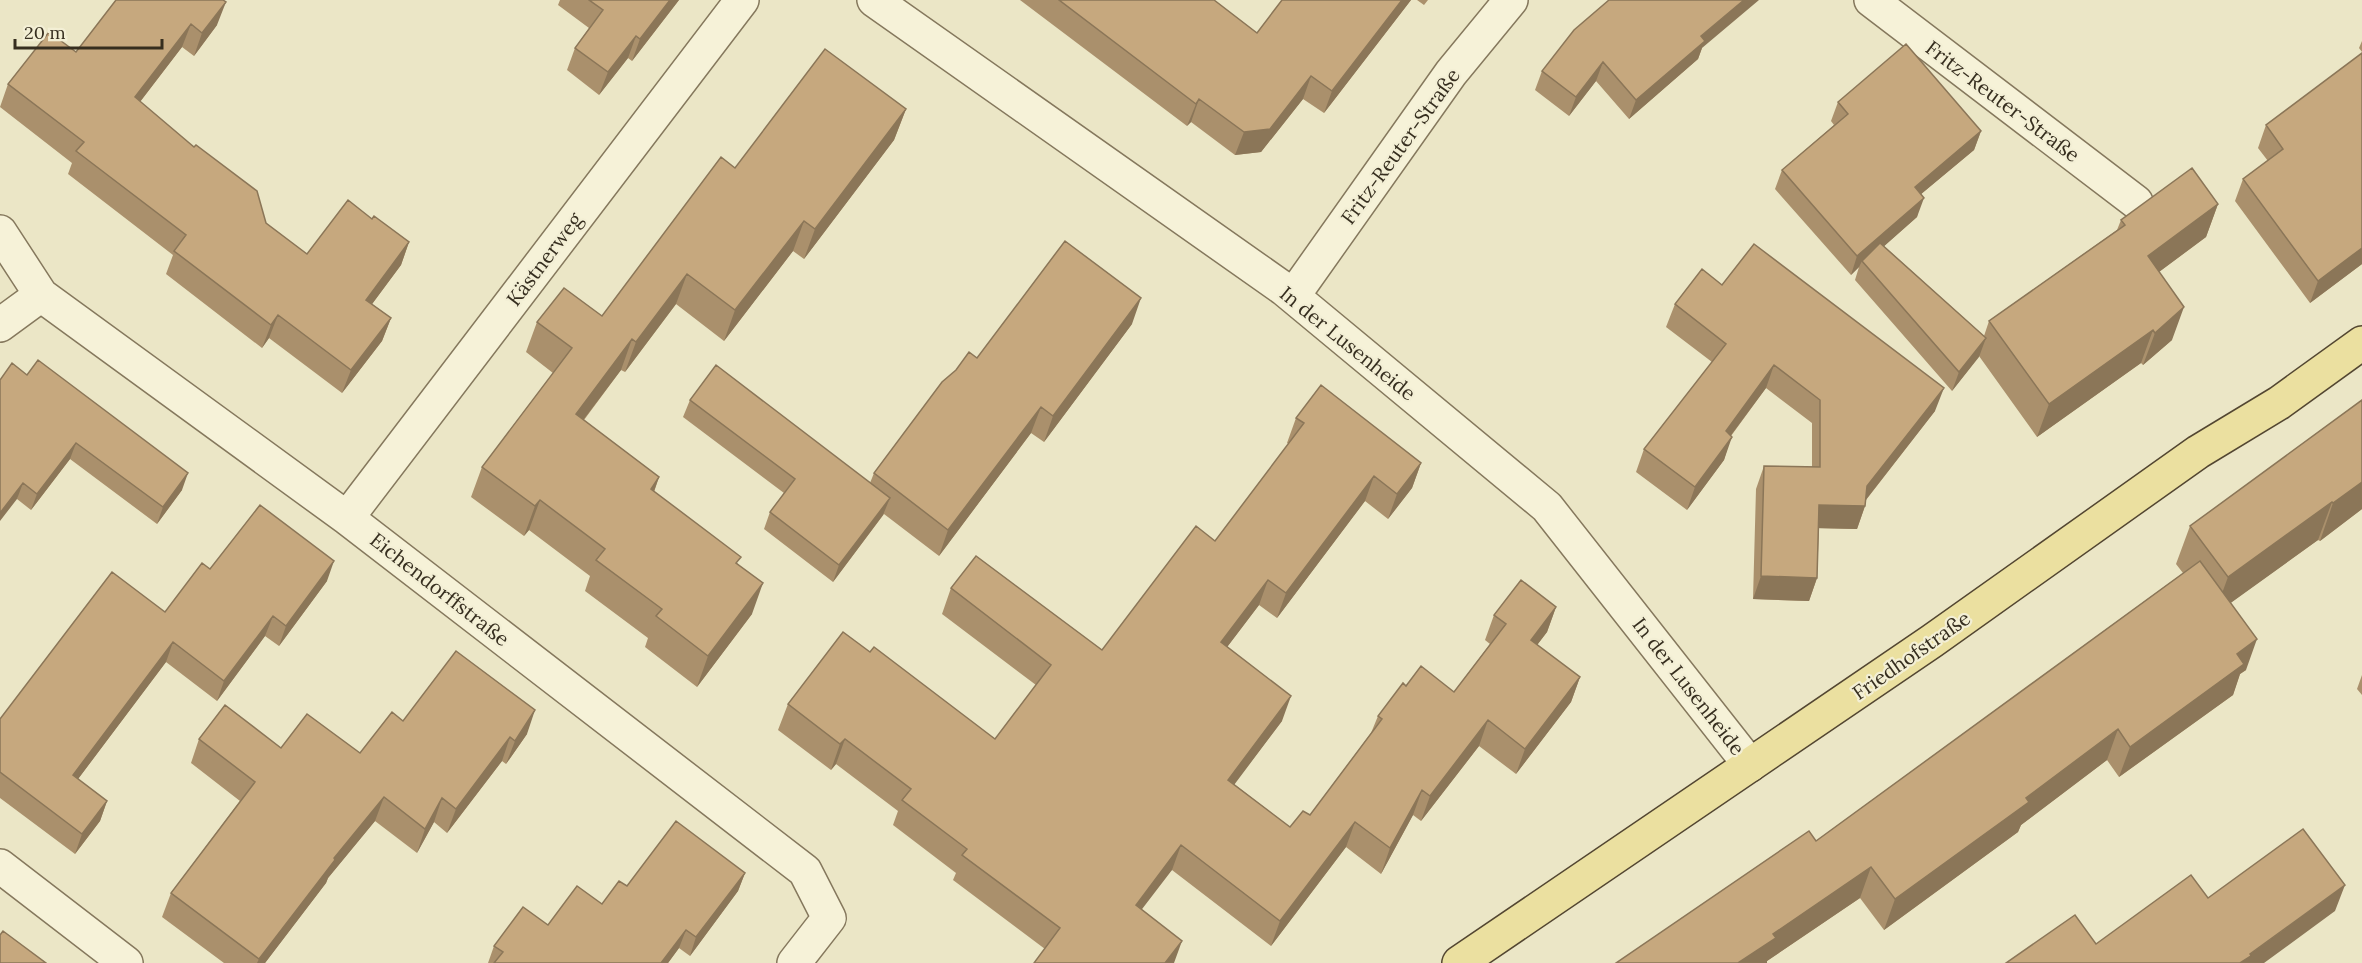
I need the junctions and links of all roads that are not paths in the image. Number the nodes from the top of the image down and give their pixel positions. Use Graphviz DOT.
graph roads {
  1 [pos="742,0"];
  2 [pos="874,0"];
  3 [pos="1511,0"];
  4 [pos="1870,0"];
  5 [pos="2136,202"];
  6 [pos="0,232"];
  7 [pos="41,296"];
  8 [pos="1293,296"];
  9 [pos="0,325"];
  10 [pos="2362,343"];
  11 [pos="347,518"];
  12 [pos="1750,765"];
  13 [pos="0,866"];
  14 [pos="126,963"];
  15 [pos="794,963"];
  16 [pos="1459,963"];
  1 -- 11 [label="street, Kästnerweg"];
  2 -- 8 [label="street, In der Lusenheide"];
  3 -- 8 [label="street, Fritz-Reuter-Straße"];
  4 -- 5 [label="street, Fritz-Reuter-Straße"];
  6 -- 7 [label="street, Eichendorffstraße"];
  7 -- 9 [label="street"];
  7 -- 11 [label="street, Eichendorffstraße"];
  8 -- 12 [label="street, In der Lusenheide"];
  10 -- 12 [label="main road, Friedhofstraße"];
  11 -- 15 [label="street, Eichendorffstraße"];
  12 -- 16 [label="main road, Friedhofstraße"];
  13 -- 14 [label="street"];
}
